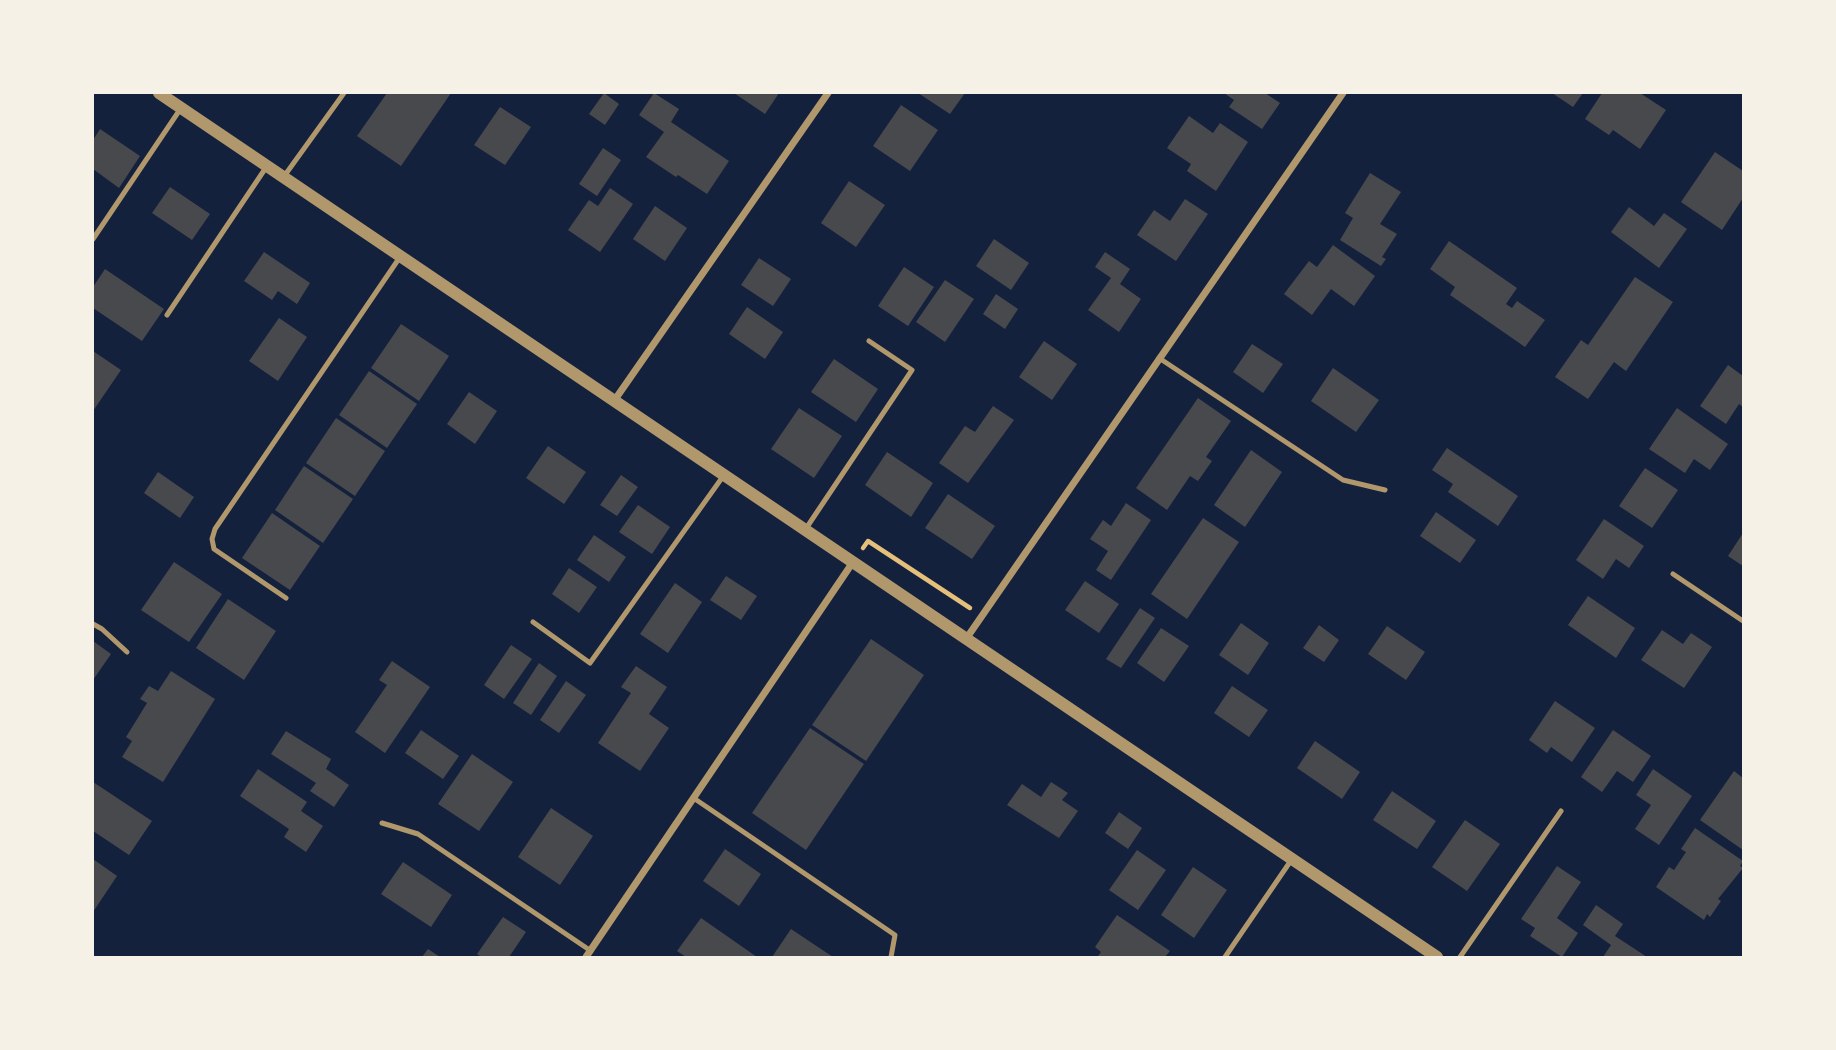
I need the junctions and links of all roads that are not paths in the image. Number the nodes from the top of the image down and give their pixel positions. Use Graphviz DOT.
graph roads {
  1 [pos="159,93"];
  2 [pos="344,93"];
  3 [pos="828,93"];
  4 [pos="1343,93"];
  5 [pos="181,108"];
  6 [pos="268,165"];
  7 [pos="284,176"];
  8 [pos="93,239"];
  9 [pos="400,257"];
  10 [pos="167,315"];
  11 [pos="869,341"];
  12 [pos="1160,358"];
  13 [pos="614,401"];
  14 [pos="724,475"];
  15 [pos="1385,490"];
  16 [pos="805,530"];
  17 [pos="853,562"];
  18 [pos="1673,574"];
  19 [pos="286,598"];
  20 [pos="1743,621"];
  21 [pos="533,622"];
  22 [pos="93,624"];
  23 [pos="966,639"];
  24 [pos="127,652"];
  25 [pos="695,799"];
  26 [pos="1561,811"];
  27 [pos="382,823"];
  28 [pos="1292,859"];
  29 [pos="589,954"];
  30 [pos="891,957"];
  31 [pos="1225,957"];
  32 [pos="1437,957"];
  33 [pos="1460,957"];
  1 -- 5 [label="street"];
  2 -- 7 [label="lane"];
  3 -- 13 [label="street"];
  4 -- 12 [label="street"];
  5 -- 6 [label="street"];
  5 -- 8 [label="lane"];
  6 -- 7 [label="street"];
  6 -- 10 [label="lane"];
  7 -- 9 [label="street"];
  9 -- 13 [label="street"];
  9 -- 19 [label="lane"];
  11 -- 16 [label="lane"];
  12 -- 15 [label="lane"];
  12 -- 23 [label="street"];
  13 -- 14 [label="street"];
  14 -- 16 [label="street"];
  14 -- 21 [label="lane"];
  16 -- 17 [label="street"];
  17 -- 23 [label="street"];
  17 -- 25 [label="street"];
  18 -- 20 [label="lane"];
  22 -- 24 [label="lane"];
  23 -- 28 [label="street"];
  25 -- 29 [label="street"];
  25 -- 30 [label="lane"];
  26 -- 33 [label="lane"];
  27 -- 29 [label="lane"];
  28 -- 31 [label="lane"];
  28 -- 32 [label="street"];
}
